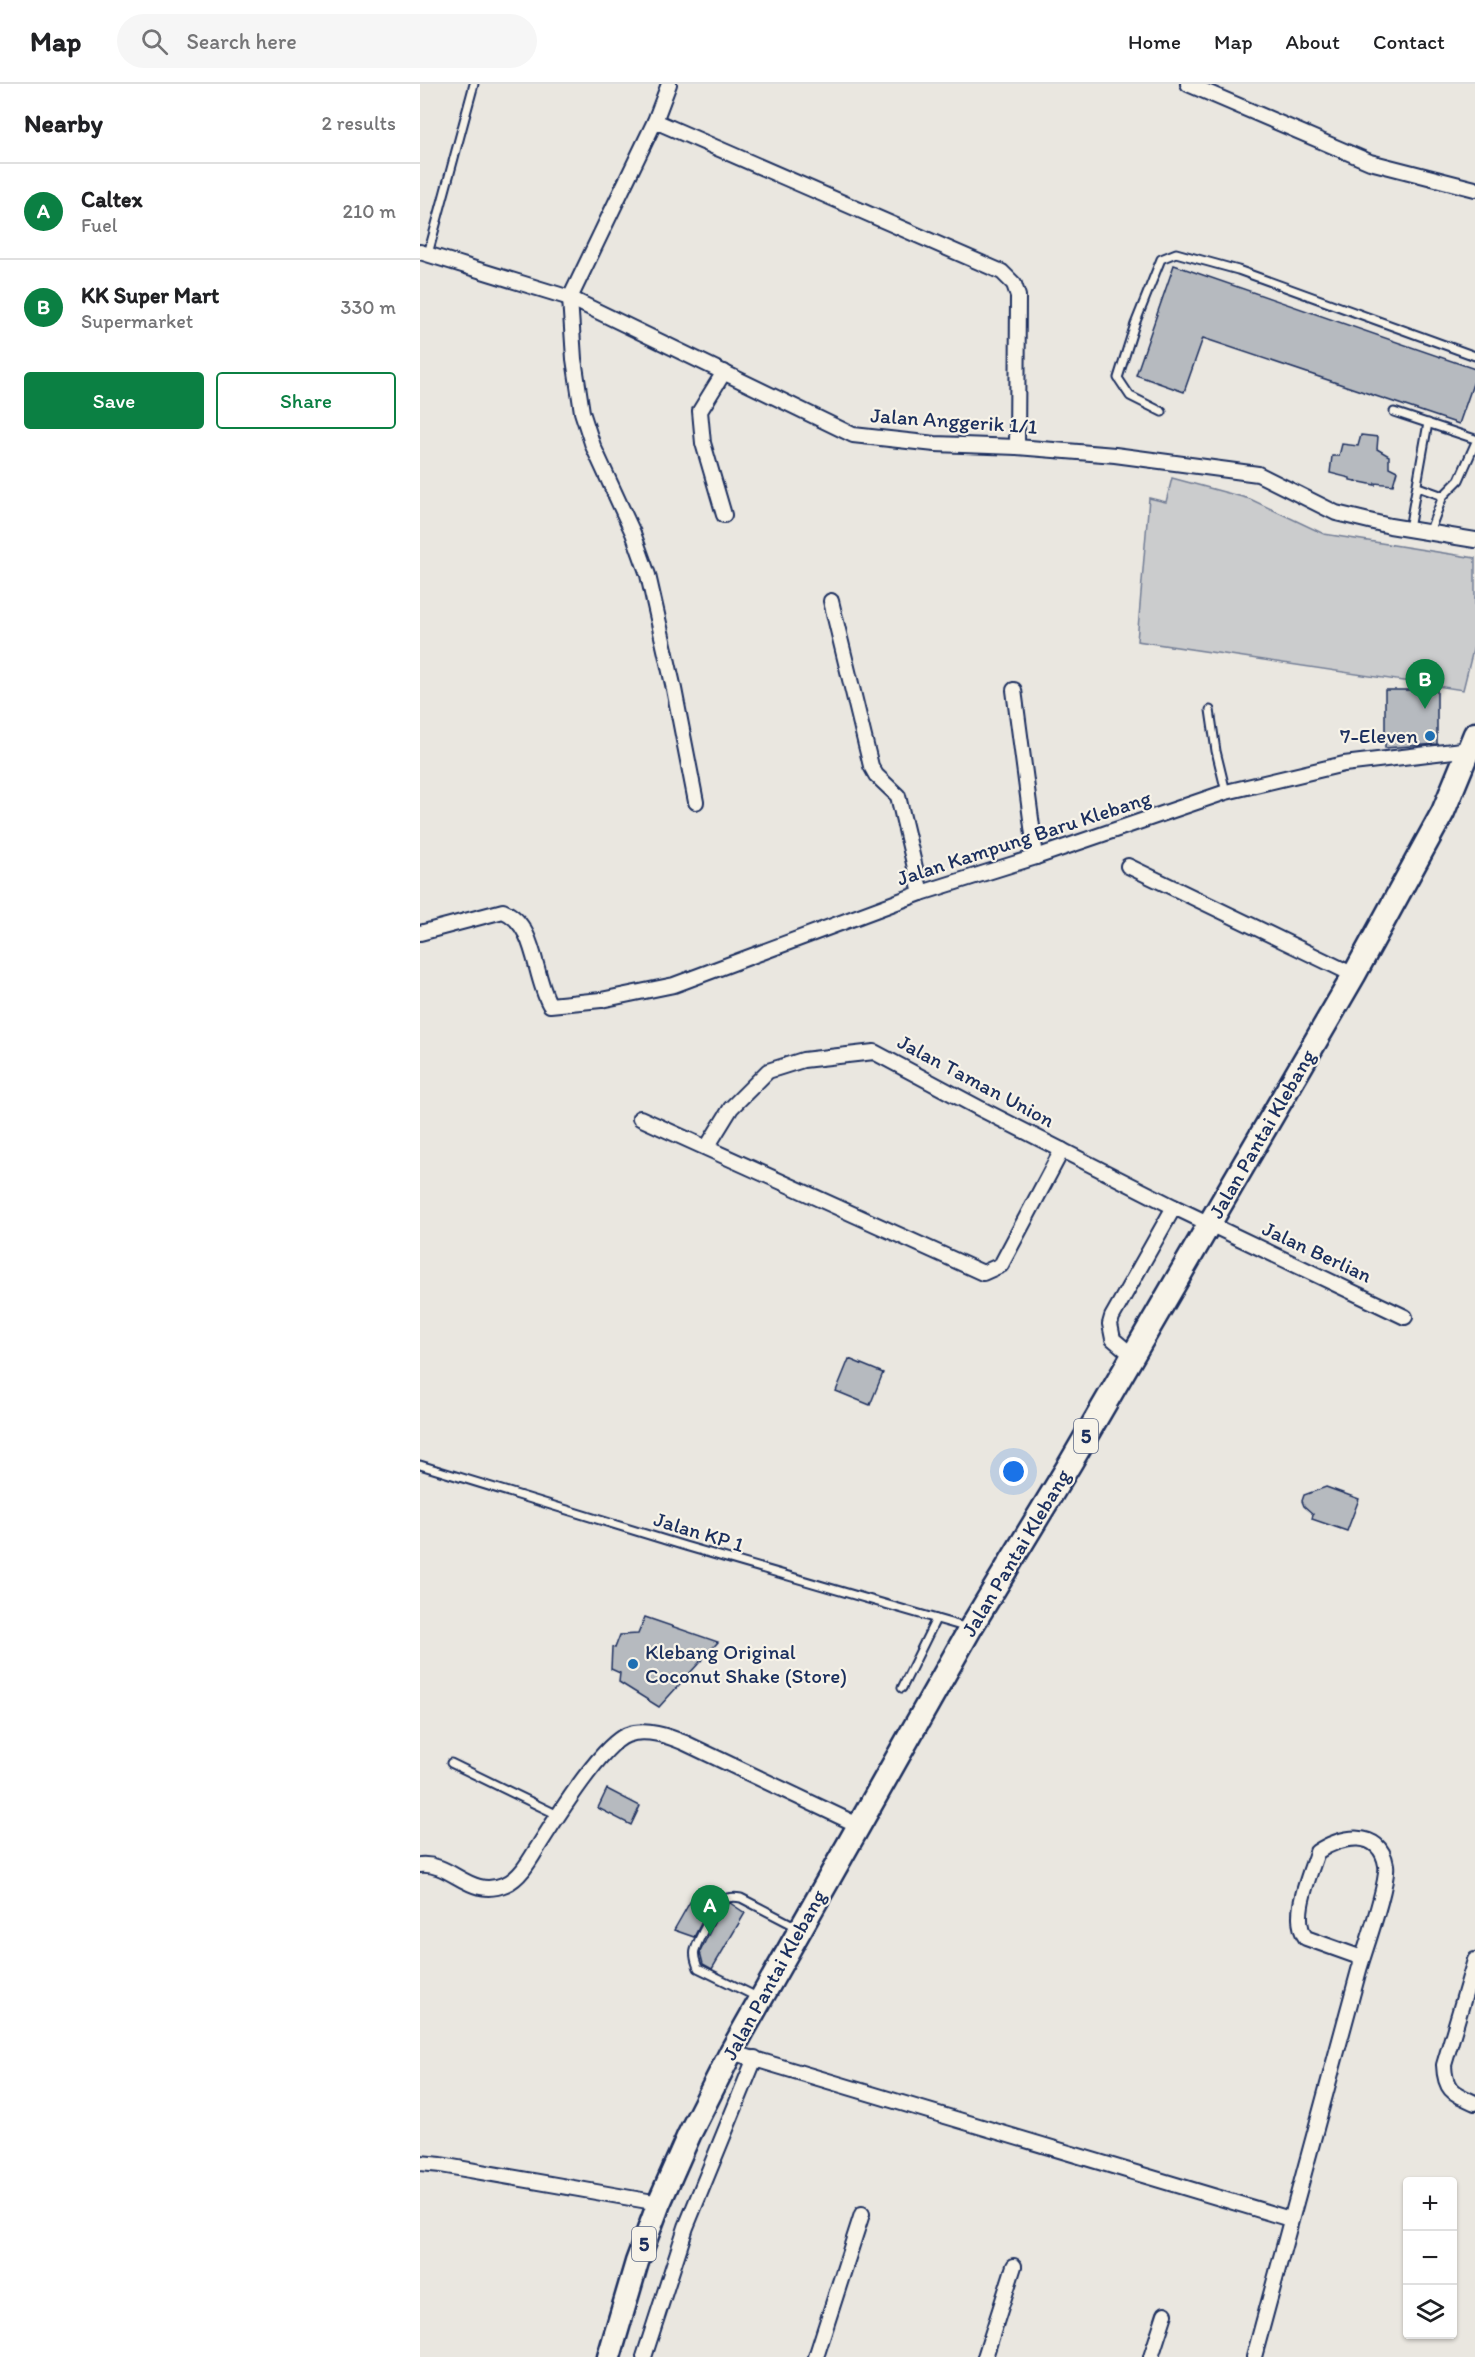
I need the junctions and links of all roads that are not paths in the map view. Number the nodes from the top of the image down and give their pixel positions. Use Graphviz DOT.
graph roads {
  1 [pos="474,84"];
  2 [pos="669,84"];
  3 [pos="1188,84"];
  4 [pos="655,121"];
  5 [pos="1475,189"];
  6 [pos="424,253"];
  7 [pos="570,298"];
  8 [pos="1475,356"];
  9 [pos="724,372"];
  10 [pos="1162,412"];
  11 [pos="1394,412"];
  12 [pos="1428,423"];
  13 [pos="1475,439"];
  14 [pos="1475,444"];
  15 [pos="1017,447"];
  16 [pos="1418,487"];
  17 [pos="1443,496"];
  18 [pos="724,515"];
  19 [pos="1409,529"];
  20 [pos="1428,533"];
  21 [pos="1475,540"];
  22 [pos="831,601"];
  23 [pos="1014,690"];
  24 [pos="1210,710"];
  25 [pos="1472,741"];
  26 [pos="1226,792"];
  27 [pos="696,802"];
  28 [pos="1036,857"];
  29 [pos="1128,866"];
  30 [pos="921,893"];
  31 [pos="420,933"];
  32 [pos="1354,975"];
  33 [pos="640,1118"];
  34 [pos="707,1147"];
  35 [pos="1062,1150"];
  36 [pos="1174,1207"];
  37 [pos="1210,1225"];
  38 [pos="1405,1317"];
  39 [pos="1133,1356"];
  40 [pos="420,1465"];
  41 [pos="936,1619"];
  42 [pos="970,1629"];
  43 [pos="902,1688"];
  44 [pos="451,1762"];
  45 [pos="558,1815"];
  46 [pos="860,1826"];
  47 [pos="420,1865"];
  48 [pos="800,1928"];
  49 [pos="1362,1958"];
  50 [pos="1475,1960"];
  51 [pos="759,1998"];
  52 [pos="731,2052"];
  53 [pos="755,2058"];
  54 [pos="1475,2103"];
  55 [pos="420,2163"];
  56 [pos="659,2204"];
  57 [pos="862,2214"];
  58 [pos="1290,2219"];
  59 [pos="1014,2266"];
  60 [pos="1165,2314"];
  61 [pos="609,2357"];
  62 [pos="644,2357"];
  63 [pos="816,2357"];
  64 [pos="985,2357"];
  65 [pos="1151,2357"];
  66 [pos="1254,2357"];
  1 -- 6 [label="lane"];
  2 -- 4 [label="street"];
  3 -- 5 [label="street"];
  4 -- 7 [label="street"];
  4 -- 15 [label="street"];
  6 -- 7 [label="street, Jalan Anggerik 1/1"];
  7 -- 9 [label="street, Jalan Anggerik 1/1"];
  7 -- 27 [label="street"];
  8 -- 10 [label="lane"];
  9 -- 15 [label="street, Jalan Anggerik 1/1"];
  9 -- 18 [label="street"];
  11 -- 12 [label="lane"];
  12 -- 13 [label="lane"];
  12 -- 16 [label="lane"];
  14 -- 17 [label="lane"];
  15 -- 19 [label="street, Jalan Anggerik 1/1"];
  16 -- 17 [label="lane"];
  16 -- 19 [label="lane"];
  17 -- 20 [label="lane"];
  19 -- 20 [label="street, Jalan Anggerik 1/1"];
  20 -- 21 [label="street, Jalan Anggerik 1/1"];
  22 -- 30 [label="street"];
  23 -- 28 [label="street"];
  24 -- 26 [label="lane"];
  25 -- 26 [label="street, Jalan Kampung Baru Klebang"];
  25 -- 32 [label="highway, Jalan Pantai Klebang / 5"];
  26 -- 28 [label="street, Jalan Kampung Baru Klebang"];
  28 -- 30 [label="street, Jalan Kampung Baru Klebang"];
  29 -- 32 [label="street"];
  30 -- 31 [label="street, Jalan Kampung Baru Klebang"];
  32 -- 37 [label="highway, Jalan Pantai Klebang / 5"];
  33 -- 34 [label="street"];
  34 -- 35 [label="street, Jalan Taman Union"];
  34 -- 35 [label="street"];
  35 -- 36 [label="street, Jalan Taman Union"];
  36 -- 37 [label="street, Jalan Taman Union"];
  36 -- 39 [label="street"];
  37 -- 38 [label="street, Jalan Berlian"];
  37 -- 39 [label="highway, Jalan Pantai Klebang / 5"];
  39 -- 42 [label="highway, Jalan Pantai Klebang / 5"];
  40 -- 41 [label="lane, Jalan KP 1"];
  41 -- 42 [label="lane, Jalan KP 1"];
  41 -- 43 [label="lane"];
  42 -- 46 [label="highway, Jalan Pantai Klebang / 5"];
  44 -- 45 [label="lane"];
  45 -- 46 [label="street"];
  45 -- 47 [label="street"];
  46 -- 48 [label="highway, Jalan Pantai Klebang / 5"];
  48 -- 51 [label="highway, Jalan Pantai Klebang / 5"];
  48 -- 51 [label="lane"];
  49 -- 49 [label="street"];
  49 -- 58 [label="street"];
  50 -- 54 [label="street"];
  51 -- 52 [label="highway, Jalan Pantai Klebang / 5"];
  52 -- 53 [label="street"];
  52 -- 56 [label="highway, Jalan Pantai Klebang / 5"];
  53 -- 58 [label="street"];
  53 -- 62 [label="street"];
  55 -- 56 [label="street"];
  56 -- 61 [label="highway, Jalan Pantai Klebang / 5"];
  57 -- 63 [label="street"];
  58 -- 66 [label="street"];
  59 -- 64 [label="street"];
  60 -- 65 [label="street"];
}
